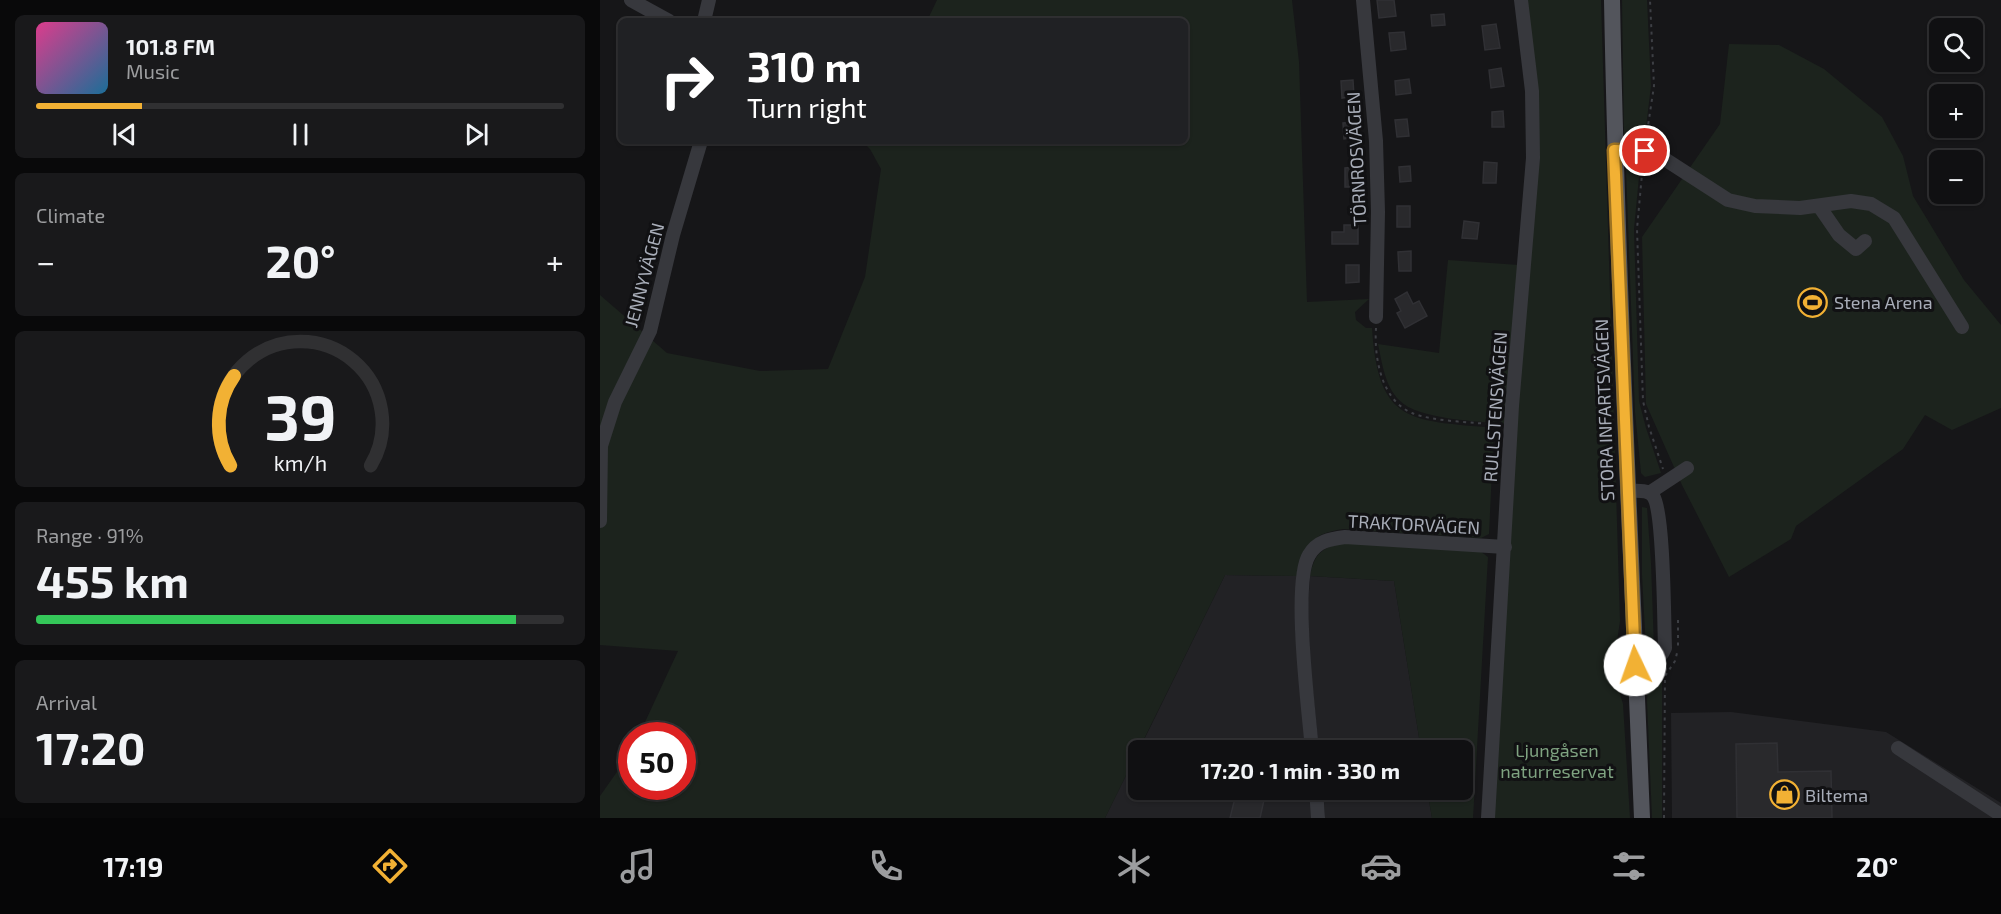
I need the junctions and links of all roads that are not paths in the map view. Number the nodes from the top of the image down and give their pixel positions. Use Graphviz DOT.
graph roads {
  1 [pos="631,0"];
  2 [pos="709,0"];
  3 [pos="1363,0"];
  4 [pos="1521,0"];
  5 [pos="1612,0"];
  6 [pos="664,18"];
  7 [pos="705,18"];
  8 [pos="700,144"];
  9 [pos="1614,150"];
  10 [pos="1819,206"];
  11 [pos="1865,241"];
  12 [pos="1376,317"];
  13 [pos="1962,327"];
  14 [pos="1687,468"];
  15 [pos="1627,491"];
  16 [pos="1649,493"];
  17 [pos="600,521"];
  18 [pos="1505,547"];
  19 [pos="1635,665"];
  20 [pos="1311,740"];
  21 [pos="1898,748"];
  22 [pos="1317,800"];
  23 [pos="2001,815"];
  24 [pos="1318,818"];
  25 [pos="1488,818"];
  26 [pos="1642,818"];
  1 -- 6 [label="street"];
  2 -- 7 [label="street"];
  3 -- 12 [label="street, TÖRNROSVÄGEN"];
  4 -- 18 [label="street, RULLSTENSVÄGEN"];
  5 -- 9 [label="main road, STORA INFARTSVÄGEN"];
  8 -- 17 [label="street, JENNYVÄGEN"];
  9 -- 10 [label="street"];
  9 -- 15 [label="main road, STORA INFARTSVÄGEN"];
  10 -- 11 [label="street"];
  10 -- 13 [label="street"];
  14 -- 16 [label="street"];
  15 -- 16 [label="street"];
  15 -- 19 [label="main road, STORA INFARTSVÄGEN"];
  16 -- 19 [label="street"];
  18 -- 20 [label="street, TRAKTORVÄGEN"];
  18 -- 25 [label="street, RULLSTENSVÄGEN"];
  19 -- 26 [label="main road, STORA INFARTSVÄGEN"];
  21 -- 23 [label="street"];
  22 -- 24 [label="street"];
}
